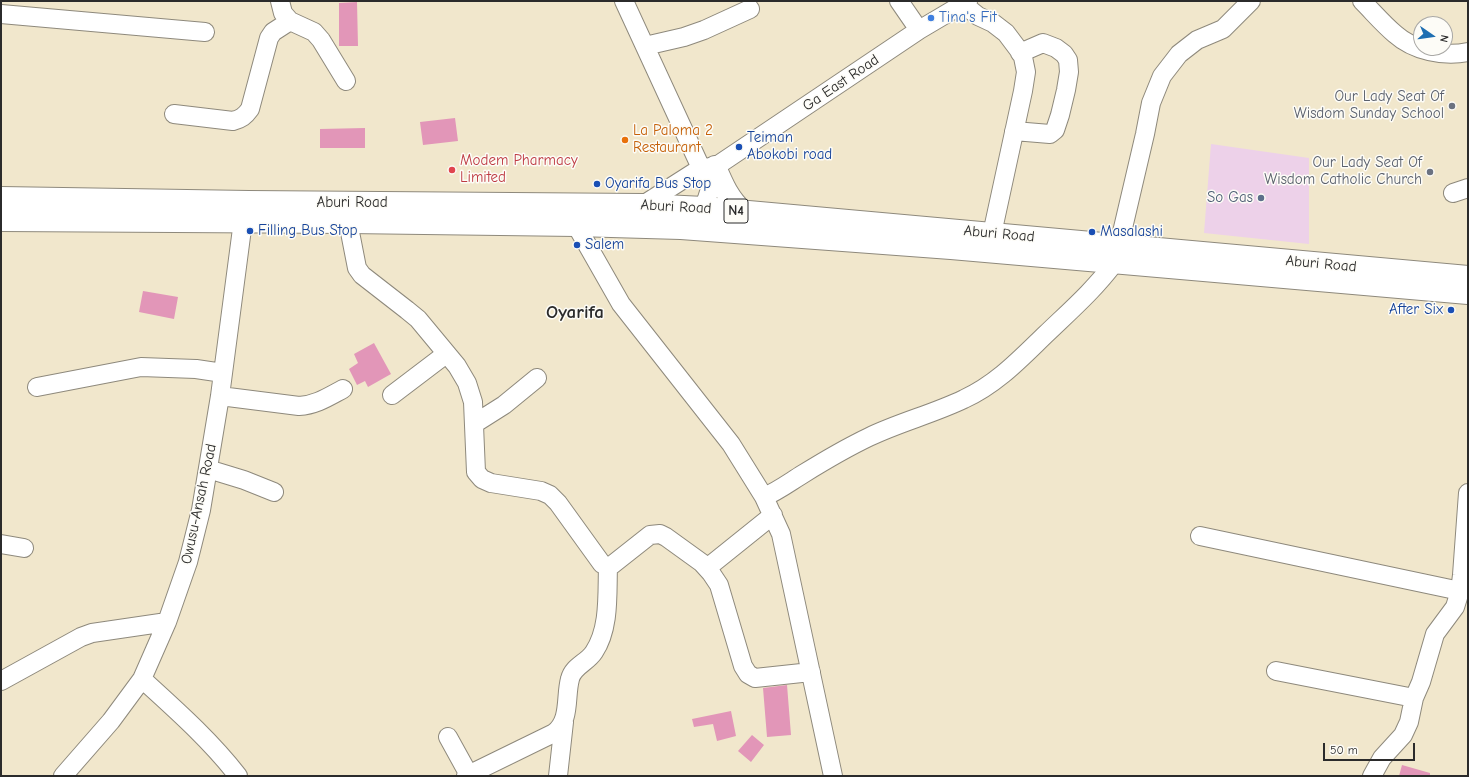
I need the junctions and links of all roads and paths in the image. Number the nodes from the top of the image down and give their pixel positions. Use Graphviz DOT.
graph roads {
  1 [pos="280,1"];
  2 [pos="624,1"];
  3 [pos="899,1"];
  4 [pos="1251,1"];
  5 [pos="1362,1"];
  6 [pos="966,3"];
  7 [pos="750,9"];
  8 [pos="1,14"];
  9 [pos="290,21"];
  10 [pos="920,30"];
  11 [pos="205,32"];
  12 [pos="645,46"];
  13 [pos="1468,52"];
  14 [pos="1020,53"];
  15 [pos="346,81"];
  16 [pos="174,114"];
  17 [pos="1014,131"];
  18 [pos="709,173"];
  19 [pos="1,198"];
  20 [pos="643,205"];
  21 [pos="704,208"];
  22 [pos="743,212"];
  23 [pos="1,220"];
  24 [pos="243,221"];
  25 [pos="348,222"];
  26 [pos="576,225"];
  27 [pos="681,228"];
  28 [pos="992,234"];
  29 [pos="1117,254"];
  30 [pos="1468,277"];
  31 [pos="1468,293"];
  32 [pos="446,354"];
  33 [pos="223,374"];
  34 [pos="537,378"];
  35 [pos="37,387"];
  36 [pos="343,389"];
  37 [pos="392,395"];
  38 [pos="220,396"];
  39 [pos="474,424"];
  40 [pos="208,470"];
  41 [pos="274,492"];
  42 [pos="1468,494"];
  43 [pos="764,497"];
  44 [pos="773,515"];
  45 [pos="1200,536"];
  46 [pos="1,544"];
  47 [pos="24,548"];
  48 [pos="608,566"];
  49 [pos="706,568"];
  50 [pos="1460,591"];
  51 [pos="167,622"];
  52 [pos="1276,671"];
  53 [pos="811,672"];
  54 [pos="142,679"];
  55 [pos="1,681"];
  56 [pos="1414,698"];
  57 [pos="564,722"];
  58 [pos="448,737"];
  59 [pos="467,775"];
  60 [pos="63,776"];
  61 [pos="238,776"];
  62 [pos="558,776"];
  63 [pos="833,776"];
  64 [pos="1372,776"];
  1 -- 9 [label="street"];
  2 -- 12 [label="street"];
  3 -- 10 [label="street"];
  4 -- 29 [label="street"];
  5 -- 13 [label="street"];
  6 -- 10 [label="street, Ga East Road"];
  6 -- 14 [label="street"];
  7 -- 12 [label="street"];
  8 -- 11 [label="street"];
  9 -- 15 [label="street"];
  9 -- 16 [label="street"];
  10 -- 18 [label="street, Ga East Road"];
  12 -- 18 [label="street"];
  14 -- 17 [label="street"];
  14 -- 17 [label="street"];
  17 -- 28 [label="street"];
  18 -- 20 [label="street, Ga East Road"];
  18 -- 21 [label="street"];
  18 -- 22 [label="highway"];
  19 -- 20 [label="highway, Aburi Road / N4"];
  20 -- 21 [label="highway, Aburi Road / N4"];
  21 -- 22 [label="highway, Aburi Road / N4"];
  21 -- 27 [label="street"];
  22 -- 28 [label="highway, Aburi Road / N4"];
  23 -- 24 [label="highway, Aburi Road / N4"];
  24 -- 25 [label="highway, Aburi Road / N4"];
  24 -- 33 [label="street, Owusu-Ansah Road"];
  25 -- 26 [label="highway, Aburi Road / N4"];
  25 -- 32 [label="street"];
  26 -- 27 [label="highway, Aburi Road / N4"];
  26 -- 43 [label="street"];
  27 -- 29 [label="highway, Aburi Road / N4"];
  28 -- 29 [label="highway, Aburi Road / N4"];
  29 -- 30 [label="highway, Aburi Road / N4"];
  29 -- 31 [label="highway, Aburi Road / N4"];
  29 -- 43 [label="street"];
  32 -- 37 [label="street"];
  32 -- 39 [label="street"];
  33 -- 35 [label="street"];
  33 -- 38 [label="street, Owusu-Ansah Road"];
  34 -- 39 [label="street"];
  36 -- 38 [label="street"];
  38 -- 40 [label="street, Owusu-Ansah Road"];
  39 -- 48 [label="street"];
  40 -- 41 [label="street"];
  40 -- 51 [label="street, Owusu-Ansah Road"];
  42 -- 50 [label="street"];
  43 -- 44 [label="street"];
  44 -- 49 [label="street"];
  44 -- 53 [label="street"];
  45 -- 50 [label="street"];
  46 -- 47 [label="street"];
  48 -- 49 [label="street"];
  48 -- 57 [label="street"];
  49 -- 53 [label="street"];
  50 -- 56 [label="street"];
  51 -- 54 [label="street, Owusu-Ansah Road"];
  51 -- 55 [label="street"];
  52 -- 56 [label="street"];
  53 -- 63 [label="street"];
  54 -- 60 [label="street, Owusu-Ansah Road"];
  54 -- 61 [label="street"];
  56 -- 64 [label="street"];
  57 -- 59 [label="street"];
  57 -- 62 [label="street"];
  58 -- 59 [label="street"];
}
